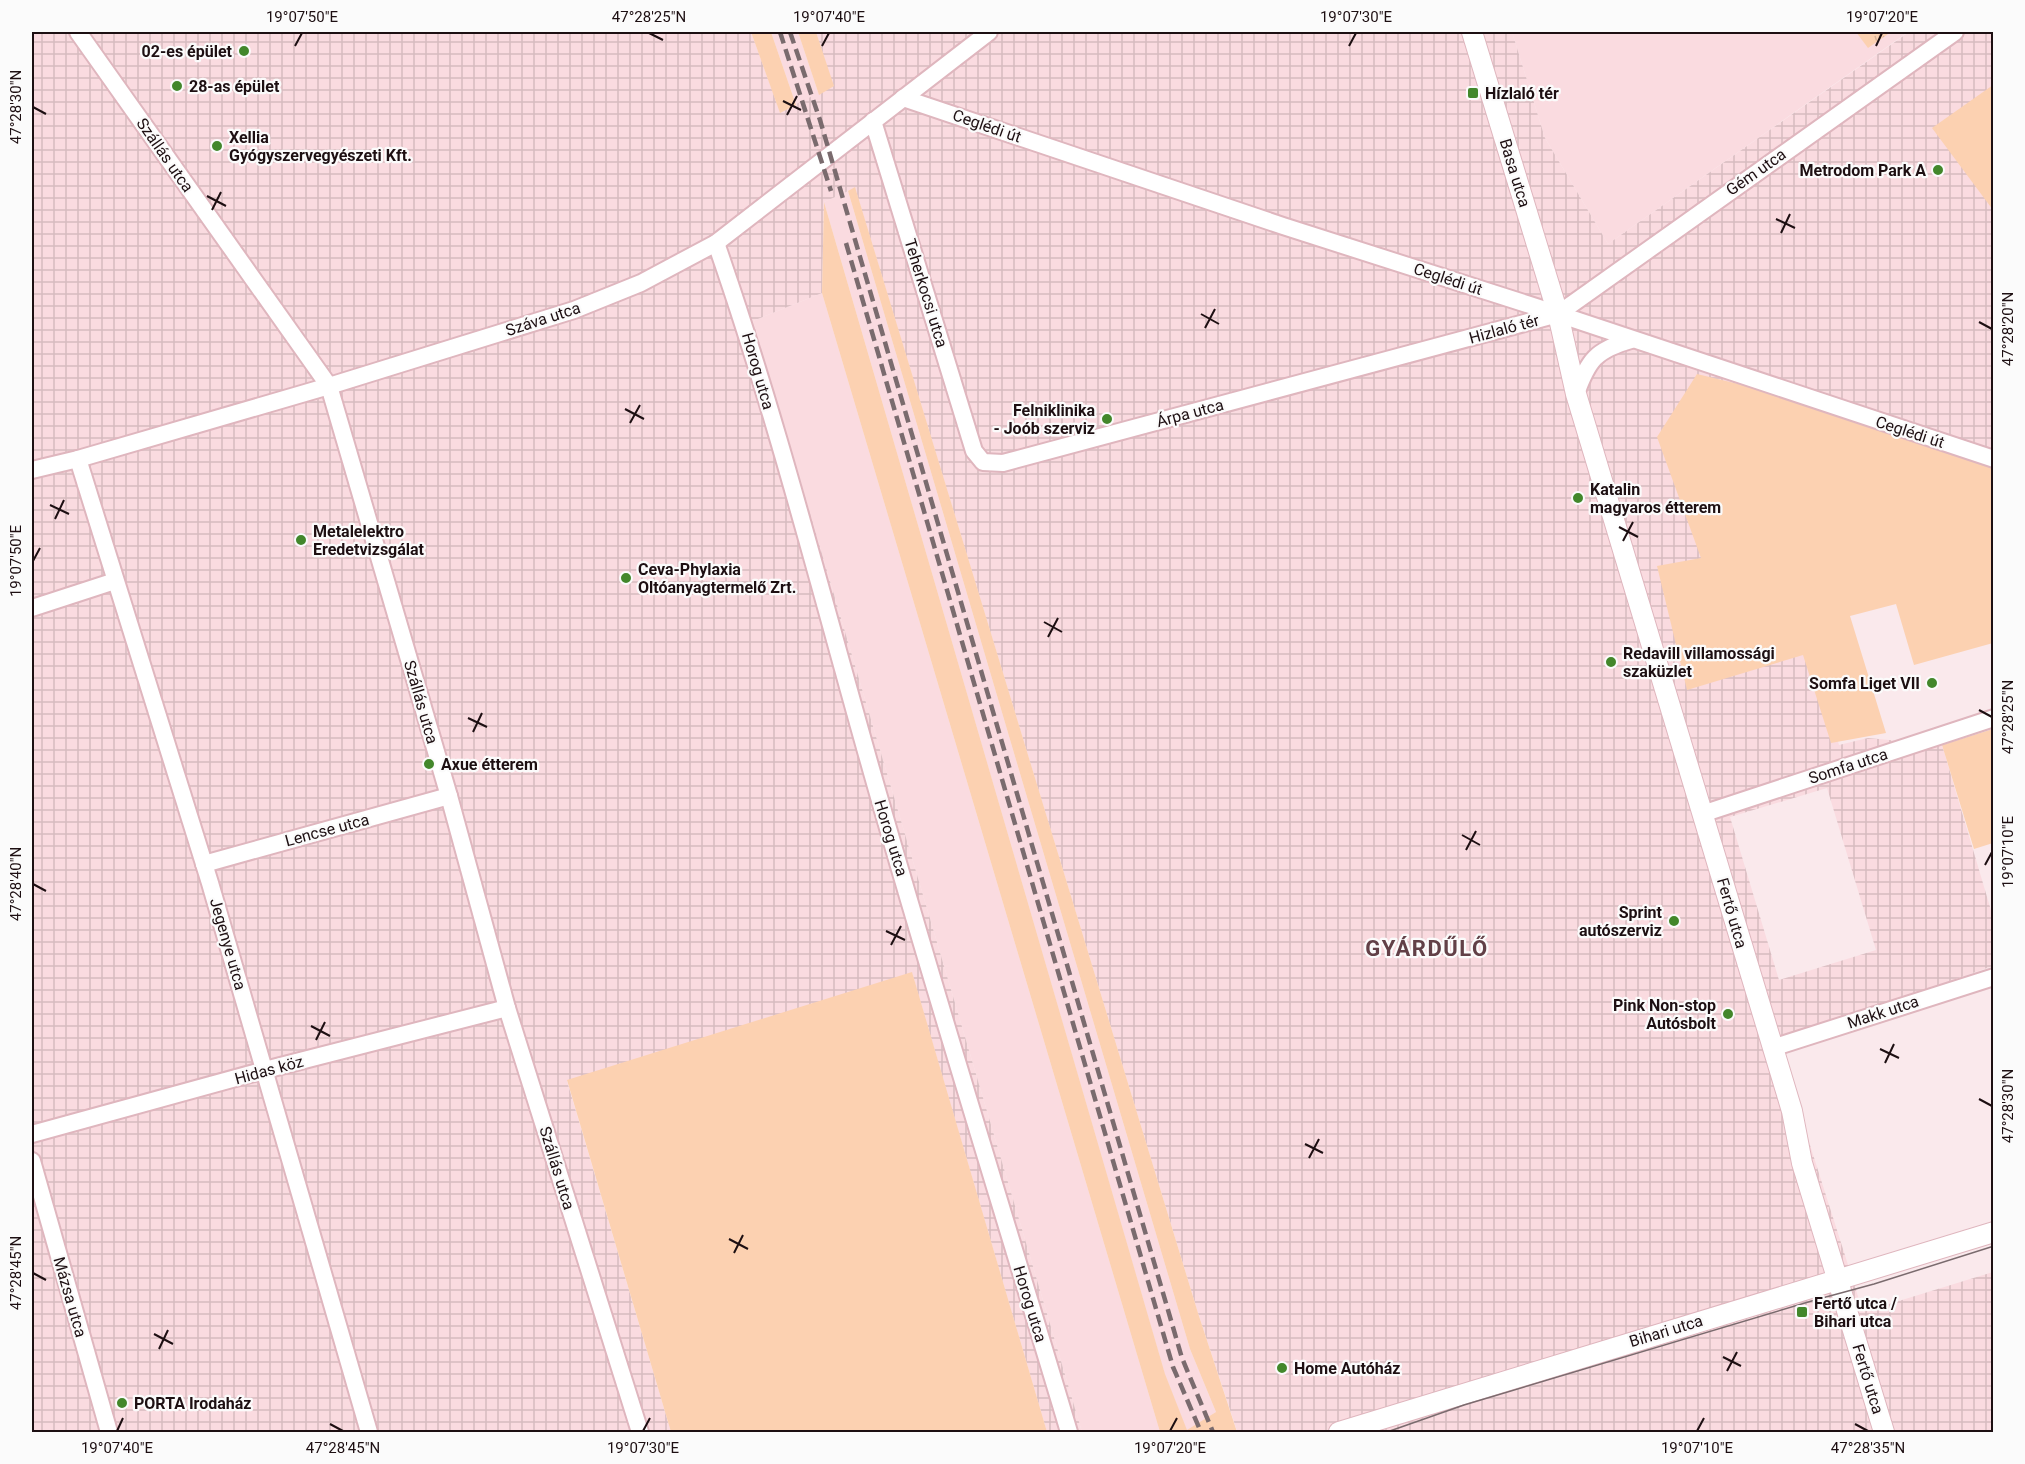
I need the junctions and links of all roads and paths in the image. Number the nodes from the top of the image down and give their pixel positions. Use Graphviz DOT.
graph roads {
  1 [pos="78,32"];
  2 [pos="989,32"];
  3 [pos="1472,32"];
  4 [pos="1955,32"];
  5 [pos="903,98"];
  6 [pos="873,121"];
  7 [pos="716,243"];
  8 [pos="1558,314"];
  9 [pos="1631,340"];
  10 [pos="1396,358"];
  11 [pos="328,386"];
  12 [pos="1576,394"];
  13 [pos="78,459"];
  14 [pos="1994,459"];
  15 [pos="983,462"];
  16 [pos="32,470"];
  17 [pos="115,581"];
  18 [pos="32,608"];
  19 [pos="1994,718"];
  20 [pos="449,796"];
  21 [pos="1702,814"];
  22 [pos="204,864"];
  23 [pos="1994,977"];
  24 [pos="507,1008"];
  25 [pos="1772,1048"];
  26 [pos="265,1070"];
  27 [pos="32,1134"];
  28 [pos="32,1161"];
  29 [pos="1994,1232"];
  30 [pos="1837,1279"];
  31 [pos="109,1432"];
  32 [pos="369,1432"];
  33 [pos="640,1432"];
  34 [pos="1069,1432"];
  35 [pos="1339,1432"];
  36 [pos="1884,1432"];
  1 -- 11 [label="street, Szállás utca"];
  2 -- 5 [label="street, Száva utca"];
  3 -- 8 [label="street, Basa utca"];
  4 -- 8 [label="street, Gém utca"];
  5 -- 6 [label="street, Száva utca"];
  5 -- 8 [label="street, Ceglédi út"];
  6 -- 7 [label="street, Száva utca"];
  6 -- 15 [label="street, Teherkocsi utca"];
  7 -- 11 [label="street, Száva utca"];
  7 -- 34 [label="street, Horog utca"];
  8 -- 9 [label="street, Ceglédi út"];
  8 -- 10 [label="street, Hizlaló tér"];
  8 -- 12 [label="street, Hizlaló tér"];
  9 -- 12 [label="street"];
  9 -- 14 [label="street, Ceglédi út"];
  10 -- 15 [label="street, Árpa utca"];
  11 -- 13 [label="street, Száva utca"];
  11 -- 20 [label="street, Szállás utca"];
  12 -- 21 [label="street, Fertő utca"];
  13 -- 16 [label="street, Száva utca"];
  13 -- 17 [label="street, Jegenye utca"];
  17 -- 18 [label="street"];
  17 -- 22 [label="street, Jegenye utca"];
  19 -- 21 [label="street, Somfa utca"];
  20 -- 22 [label="street, Lencse utca"];
  20 -- 24 [label="street, Szállás utca"];
  21 -- 25 [label="street, Fertő utca"];
  22 -- 26 [label="street, Jegenye utca"];
  23 -- 25 [label="street, Makk utca"];
  24 -- 26 [label="street, Hidas köz"];
  24 -- 33 [label="street, Szállás utca"];
  25 -- 30 [label="street, Fertő utca"];
  26 -- 27 [label="street, Hidas köz"];
  26 -- 32 [label="street, Jegenye utca"];
  28 -- 31 [label="street, Mázsa utca"];
  29 -- 30 [label="street, Bihari utca"];
  30 -- 35 [label="street, Bihari utca"];
  30 -- 36 [label="street, Fertő utca"];
}
